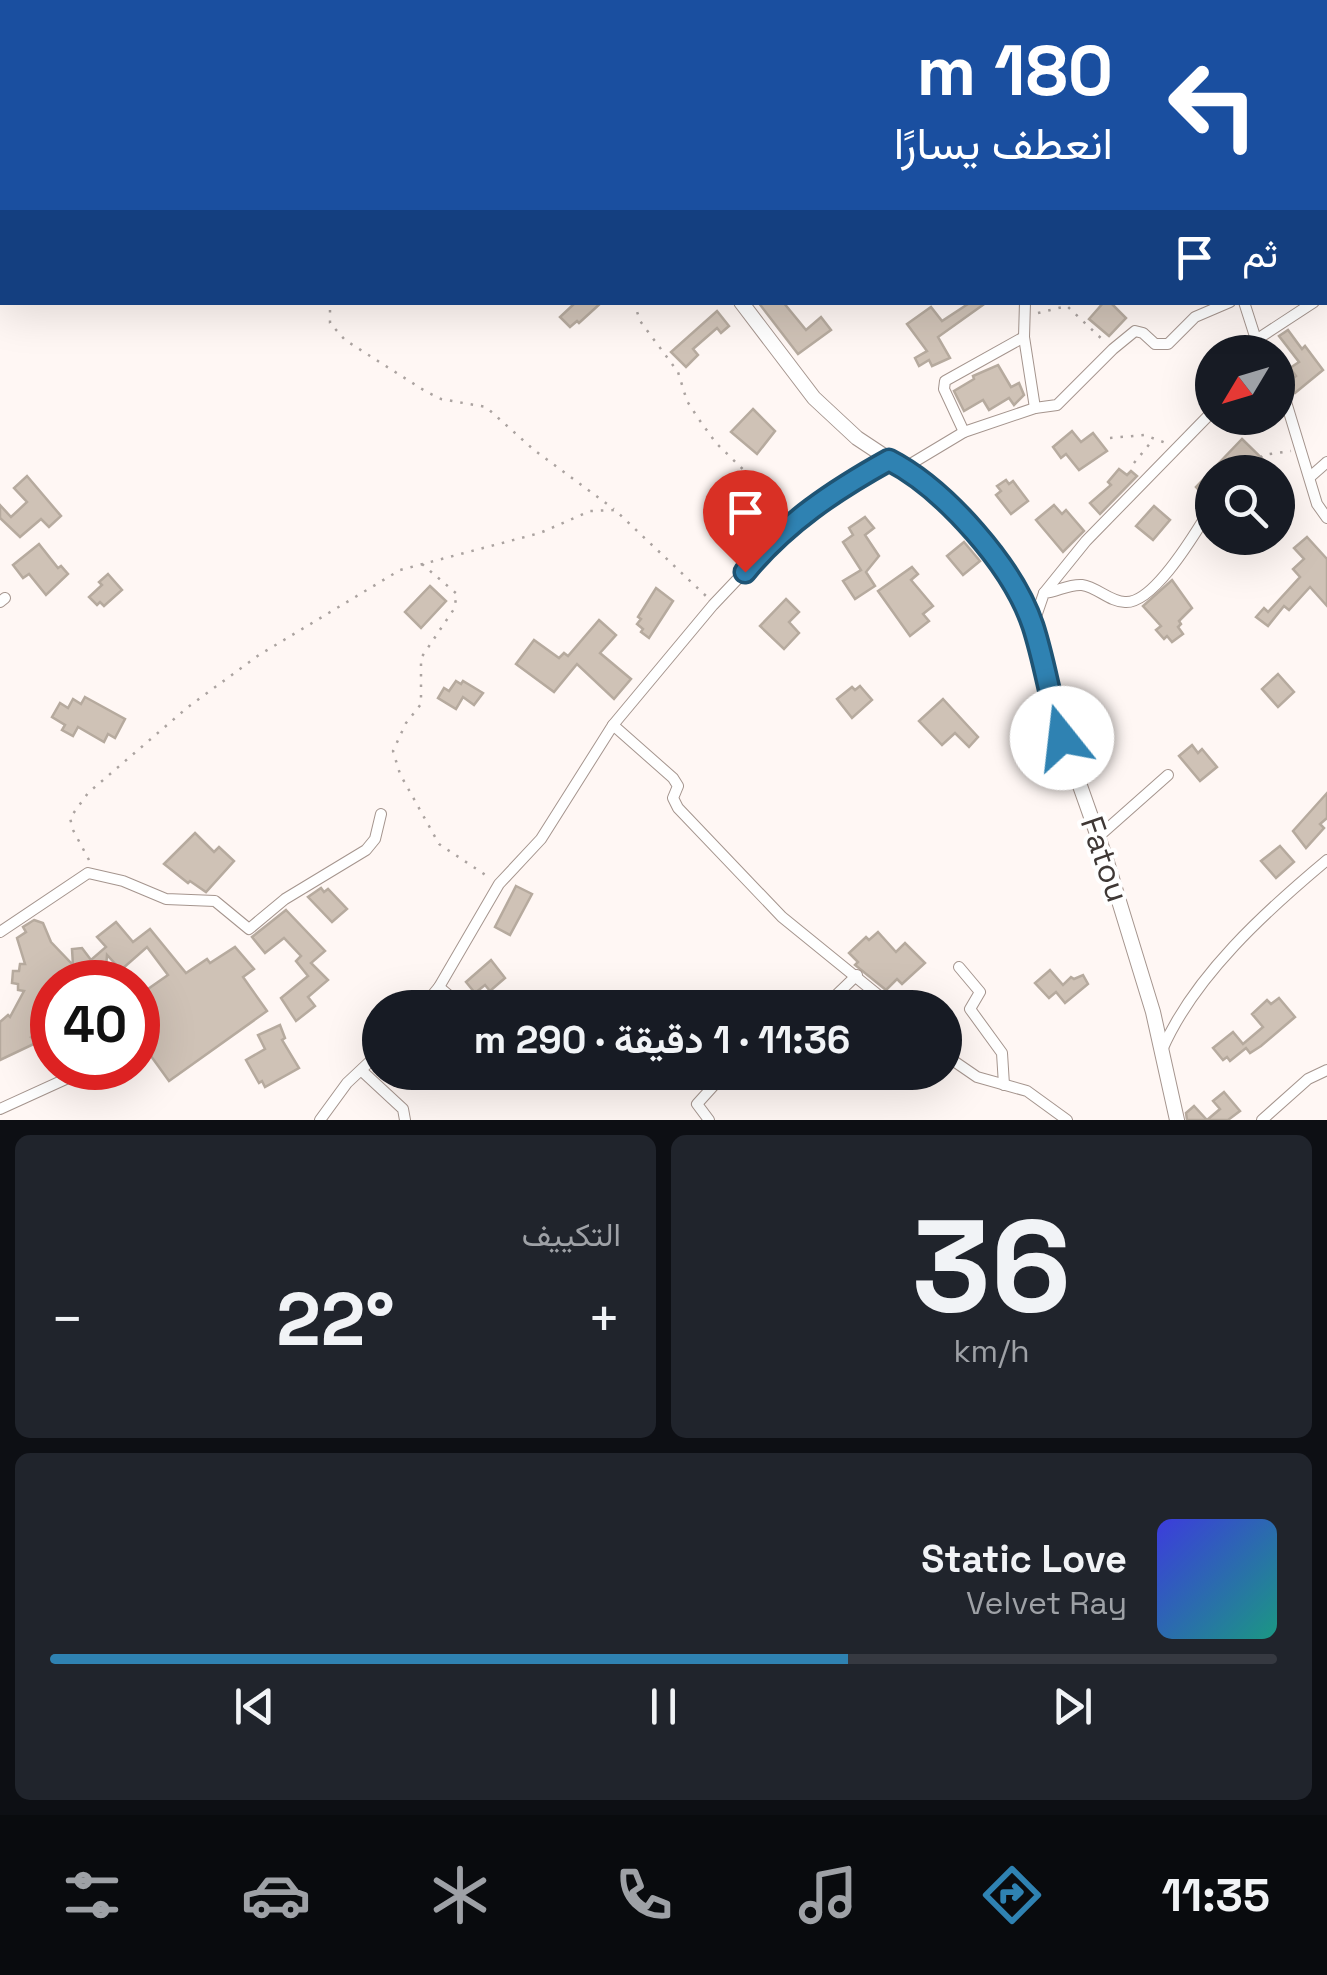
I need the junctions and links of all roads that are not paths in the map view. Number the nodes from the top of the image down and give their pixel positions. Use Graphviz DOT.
graph roads {
  1 [pos="743,305"];
  2 [pos="1026,305"];
  3 [pos="1222,305"];
  4 [pos="1245,305"];
  5 [pos="1309,305"];
  6 [pos="1254,335"];
  7 [pos="1264,335"];
  8 [pos="1024,337"];
  9 [pos="1035,408"];
  10 [pos="1195,429"];
  11 [pos="1295,430"];
  12 [pos="964,432"];
  13 [pos="889,460"];
  14 [pos="1327,462"];
  15 [pos="904,468"];
  16 [pos="1310,477"];
  17 [pos="1327,518"];
  18 [pos="1195,533"];
  19 [pos="1044,593"];
  20 [pos="1033,624"];
  21 [pos="613,725"];
  22 [pos="1168,775"];
  23 [pos="381,814"];
  24 [pos="1098,838"];
  25 [pos="1327,860"];
  26 [pos="0,932"];
  27 [pos="959,967"];
  28 [pos="857,975"];
  29 [pos="439,987"];
  30 [pos="437,990"];
  31 [pos="443,990"];
  32 [pos="841,990"];
  33 [pos="874,990"];
  34 [pos="1162,1050"];
  35 [pos="962,1069"];
  36 [pos="362,1070"];
  37 [pos="1327,1070"];
  38 [pos="1004,1085"];
  39 [pos="42,1090"];
  40 [pos="383,1090"];
  41 [pos="710,1090"];
  42 [pos="0,1109"];
  43 [pos="320,1120"];
  44 [pos="405,1120"];
  45 [pos="709,1120"];
  46 [pos="1067,1120"];
  47 [pos="1177,1120"];
  48 [pos="1262,1120"];
  1 -- 13 [label="street, Fatou"];
  2 -- 8 [label="street"];
  3 -- 9 [label="street"];
  4 -- 6 [label="street"];
  5 -- 7 [label="street"];
  8 -- 9 [label="street"];
  8 -- 12 [label="street"];
  9 -- 12 [label="street"];
  10 -- 19 [label="street"];
  11 -- 16 [label="street"];
  12 -- 15 [label="street"];
  13 -- 15 [label="street, Fatou"];
  13 -- 21 [label="street"];
  14 -- 16 [label="street"];
  15 -- 20 [label="street, Fatou"];
  16 -- 17 [label="street"];
  18 -- 19 [label="street"];
  19 -- 20 [label="street"];
  20 -- 24 [label="street, Fatou"];
  21 -- 28 [label="street"];
  21 -- 29 [label="street"];
  22 -- 24 [label="street"];
  23 -- 26 [label="street"];
  24 -- 34 [label="street, Fatou"];
  25 -- 34 [label="street"];
  27 -- 38 [label="street"];
  28 -- 32 [label="street"];
  28 -- 33 [label="street"];
  29 -- 30 [label="street"];
  29 -- 31 [label="street"];
  34 -- 47 [label="street, Fatou"];
  35 -- 38 [label="street"];
  36 -- 43 [label="street"];
  37 -- 48 [label="street"];
  38 -- 46 [label="street"];
  39 -- 42 [label="street"];
  40 -- 44 [label="street"];
  41 -- 45 [label="street"];
}
